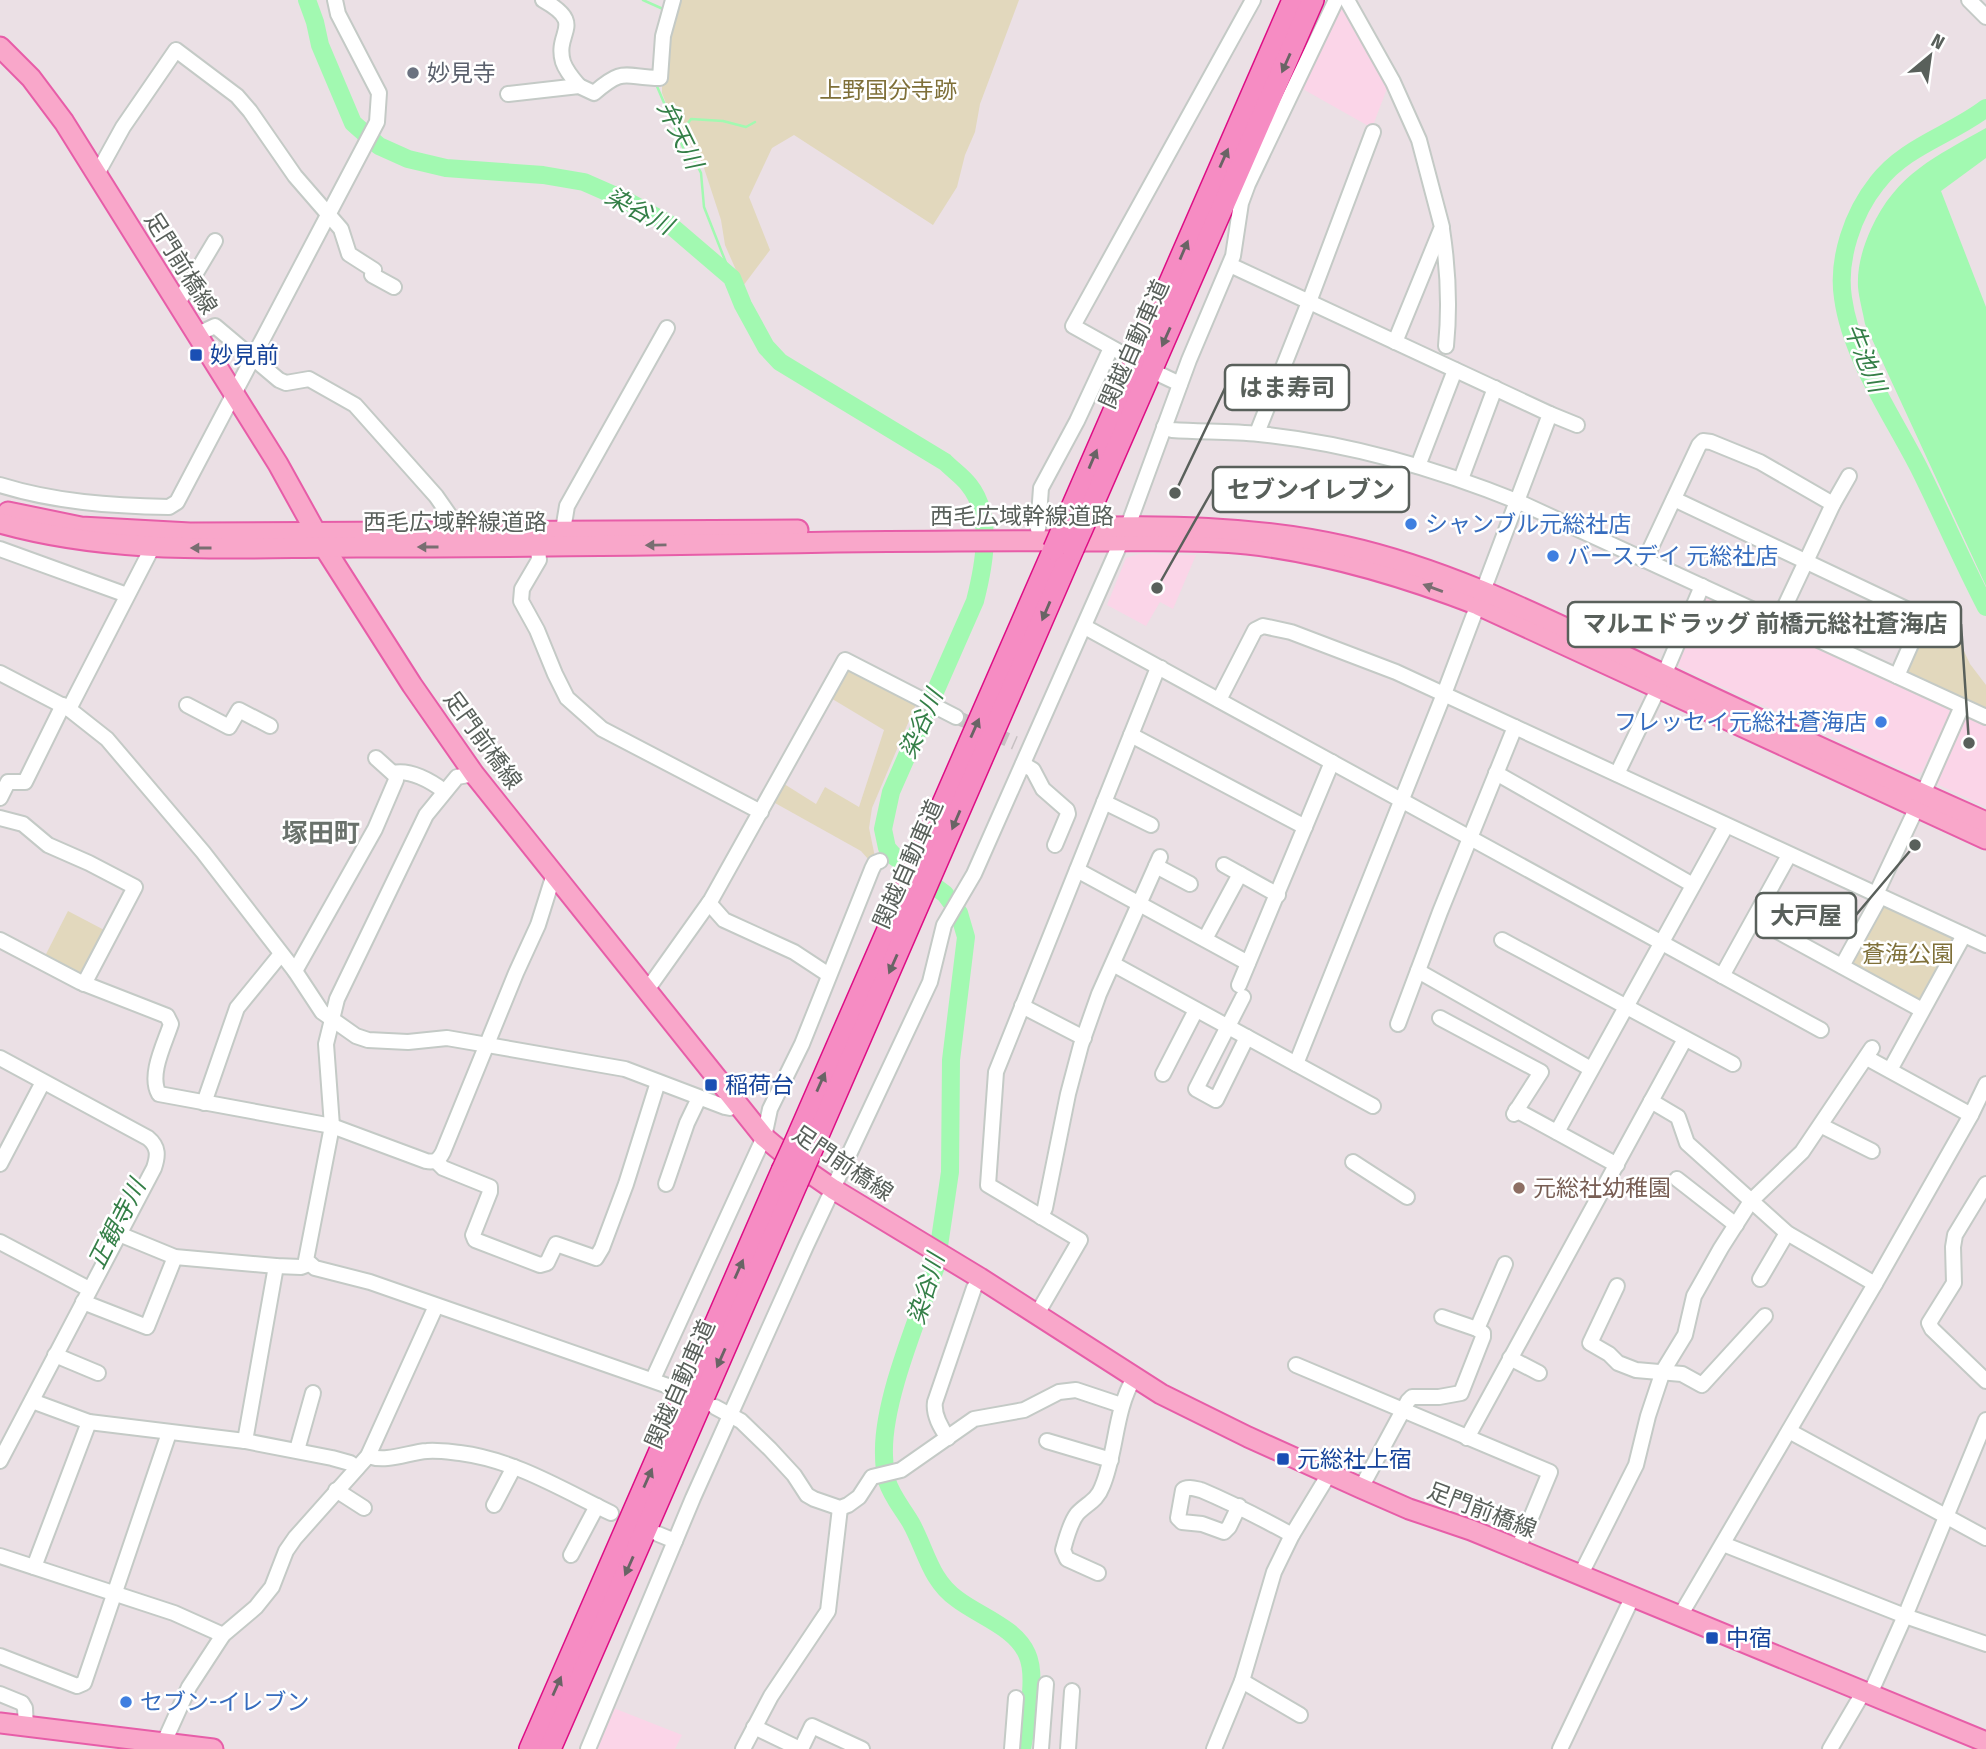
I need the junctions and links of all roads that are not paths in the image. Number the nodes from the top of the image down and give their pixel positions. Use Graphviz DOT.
graph roads {
  1 [pos="335,0"];
  2 [pos="543,0"];
  3 [pos="673,0"];
  4 [pos="1253,0"];
  5 [pos="1293,0"];
  6 [pos="1313,0"];
  7 [pos="1336,0"];
  8 [pos="1347,0"];
  9 [pos="1969,0"];
  10 [pos="1986,17"];
  11 [pos="0,47"];
  12 [pos="579,86"];
  13 [pos="508,94"];
  14 [pos="1373,132"];
  15 [pos="97,174"];
  16 [pos="328,216"];
  17 [pos="1205,225"];
  18 [pos="1442,227"];
  19 [pos="215,241"];
  20 [pos="1230,265"];
  21 [pos="394,287"];
  22 [pos="1309,302"];
  23 [pos="178,303"];
  24 [pos="667,328"];
  25 [pos="198,334"];
  26 [pos="1395,342"];
  27 [pos="1446,346"];
  28 [pos="1111,348"];
  29 [pos="1125,355"];
  30 [pos="253,360"];
  31 [pos="1455,370"];
  32 [pos="1161,374"];
  33 [pos="1180,384"];
  34 [pos="1495,388"];
  35 [pos="234,392"];
  36 [pos="1550,414"];
  37 [pos="1577,425"];
  38 [pos="1164,427"];
  39 [pos="1256,433"];
  40 [pos="1418,466"];
  41 [pos="1849,476"];
  42 [pos="1461,479"];
  43 [pos="0,485"];
  44 [pos="1674,499"];
  45 [pos="1518,502"];
  46 [pos="1833,504"];
  47 [pos="0,510"];
  48 [pos="0,523"];
  49 [pos="1038,529"];
  50 [pos="563,530"];
  51 [pos="452,531"];
  52 [pos="969,534"];
  53 [pos="999,534"];
  54 [pos="1124,534"];
  55 [pos="319,539"];
  56 [pos="538,547"];
  57 [pos="152,548"];
  58 [pos="0,550"];
  59 [pos="1645,560"];
  60 [pos="1806,561"];
  61 [pos="1702,586"];
  62 [pos="127,595"];
  63 [pos="1481,598"];
  64 [pos="1778,621"];
  65 [pos="1085,627"];
  66 [pos="1161,668"];
  67 [pos="0,673"];
  68 [pos="1897,676"];
  69 [pos="1662,681"];
  70 [pos="1444,694"];
  71 [pos="1219,700"];
  72 [pos="187,705"];
  73 [pos="1962,706"];
  74 [pos="66,707"];
  75 [pos="949,714"];
  76 [pos="1986,717"];
  77 [pos="270,726"];
  78 [pos="1515,727"];
  79 [pos="1131,734"];
  80 [pos="1015,743"];
  81 [pos="1030,750"];
  82 [pos="376,758"];
  83 [pos="1332,762"];
  84 [pos="1023,764"];
  85 [pos="393,773"];
  86 [pos="1496,773"];
  87 [pos="474,774"];
  88 [pos="1617,774"];
  89 [pos="4,780"];
  90 [pos="444,791"];
  91 [pos="0,798"];
  92 [pos="1402,800"];
  93 [pos="1920,801"];
  94 [pos="1104,802"];
  95 [pos="761,811"];
  96 [pos="0,818"];
  97 [pos="1986,822"];
  98 [pos="1151,825"];
  99 [pos="1726,825"];
  100 [pos="1304,827"];
  101 [pos="1471,838"];
  102 [pos="1986,839"];
  103 [pos="1055,845"];
  104 [pos="1790,855"];
  105 [pos="880,861"];
  106 [pos="1224,865"];
  107 [pos="1077,870"];
  108 [pos="554,874"];
  109 [pos="1240,874"];
  110 [pos="1190,884"];
  111 [pos="1693,885"];
  112 [pos="1278,895"];
  113 [pos="1878,895"];
  114 [pos="709,903"];
  115 [pos="1140,904"];
  116 [pos="1755,919"];
  117 [pos="1964,935"];
  118 [pos="1205,939"];
  119 [pos="0,940"];
  120 [pos="1502,940"];
  121 [pos="1661,943"];
  122 [pos="1986,945"];
  123 [pos="281,954"];
  124 [pos="1248,963"];
  125 [pos="1113,964"];
  126 [pos="1842,966"];
  127 [pos="295,971"];
  128 [pos="1418,971"];
  129 [pos="828,975"];
  130 [pos="1722,976"];
  131 [pos="84,984"];
  132 [pos="647,990"];
  133 [pos="1022,1006"];
  134 [pos="1626,1006"];
  135 [pos="1196,1010"];
  136 [pos="1922,1010"];
  137 [pos="331,1018"];
  138 [pos="1440,1018"];
  139 [pos="1398,1024"];
  140 [pos="1226,1027"];
  141 [pos="1821,1030"];
  142 [pos="1247,1037"];
  143 [pos="1084,1038"];
  144 [pos="1685,1039"];
  145 [pos="487,1045"];
  146 [pos="0,1058"];
  147 [pos="1296,1064"];
  148 [pos="1733,1065"];
  149 [pos="1591,1069"];
  150 [pos="1890,1070"];
  151 [pos="1163,1074"];
  152 [pos="43,1082"];
  153 [pos="658,1082"];
  154 [pos="1986,1084"];
  155 [pos="699,1098"];
  156 [pos="1651,1101"];
  157 [pos="204,1103"];
  158 [pos="736,1104"];
  159 [pos="1373,1106"];
  160 [pos="1971,1115"];
  161 [pos="332,1126"];
  162 [pos="1822,1126"];
  163 [pos="1557,1132"];
  164 [pos="764,1137"];
  165 [pos="1872,1151"];
  166 [pos="436,1161"];
  167 [pos="1353,1162"];
  168 [pos="0,1164"];
  169 [pos="1617,1165"];
  170 [pos="789,1177"];
  171 [pos="1677,1179"];
  172 [pos="666,1184"];
  173 [pos="1986,1184"];
  174 [pos="834,1189"];
  175 [pos="1407,1197"];
  176 [pos="1751,1201"];
  177 [pos="1041,1217"];
  178 [pos="1735,1225"];
  179 [pos="1787,1233"];
  180 [pos="119,1234"];
  181 [pos="0,1242"];
  182 [pos="175,1257"];
  183 [pos="309,1264"];
  184 [pos="1505,1265"];
  185 [pos="276,1266"];
  186 [pos="980,1278"];
  187 [pos="1760,1279"];
  188 [pos="1875,1284"];
  189 [pos="1616,1286"];
  190 [pos="86,1296"];
  191 [pos="436,1306"];
  192 [pos="1037,1314"];
  193 [pos="1765,1316"];
  194 [pos="1442,1317"];
  195 [pos="1477,1329"];
  196 [pos="55,1355"];
  197 [pos="1510,1358"];
  198 [pos="1296,1365"];
  199 [pos="1662,1371"];
  200 [pos="98,1373"];
  201 [pos="1539,1373"];
  202 [pos="1134,1378"];
  203 [pos="653,1379"];
  204 [pos="1986,1381"];
  205 [pos="668,1386"];
  206 [pos="313,1393"];
  207 [pos="32,1401"];
  208 [pos="1121,1405"];
  209 [pos="716,1407"];
  210 [pos="1403,1412"];
  211 [pos="732,1415"];
  212 [pos="1986,1420"];
  213 [pos="89,1422"];
  214 [pos="1789,1431"];
  215 [pos="169,1433"];
  216 [pos="948,1438"];
  217 [pos="1467,1438"];
  218 [pos="245,1440"];
  219 [pos="1047,1441"];
  220 [pos="297,1450"];
  221 [pos="368,1456"];
  222 [pos="1111,1460"];
  223 [pos="0,1461"];
  224 [pos="514,1467"];
  225 [pos="357,1468"];
  226 [pos="1329,1474"];
  227 [pos="1361,1488"];
  228 [pos="336,1490"];
  229 [pos="494,1505"];
  230 [pos="597,1506"];
  231 [pos="1239,1506"];
  232 [pos="840,1507"];
  233 [pos="364,1508"];
  234 [pos="611,1513"];
  235 [pos="1945,1517"];
  236 [pos="658,1534"];
  237 [pos="1292,1535"];
  238 [pos="1986,1538"];
  239 [pos="675,1541"];
  240 [pos="1723,1544"];
  241 [pos="1518,1549"];
  242 [pos="571,1555"];
  243 [pos="0,1556"];
  244 [pos="34,1567"];
  245 [pos="1098,1573"];
  246 [pos="1581,1574"];
  247 [pos="115,1592"];
  248 [pos="1633,1596"];
  249 [pos="1680,1616"];
  250 [pos="1905,1616"];
  251 [pos="223,1635"];
  252 [pos="1986,1644"];
  253 [pos="0,1656"];
  254 [pos="1242,1682"];
  255 [pos="1046,1684"];
  256 [pos="1072,1691"];
  257 [pos="1867,1692"];
  258 [pos="0,1694"];
  259 [pos="1016,1698"];
  260 [pos="1300,1716"];
  261 [pos="0,1723"];
  262 [pos="26,1727"];
  263 [pos="754,1727"];
  264 [pos="1986,1742"];
  265 [pos="163,1745"];
  266 [pos="213,1749"];
  267 [pos="530,1749"];
  268 [pos="550,1749"];
  269 [pos="588,1749"];
  270 [pos="743,1749"];
  271 [pos="801,1749"];
  272 [pos="863,1749"];
  273 [pos="1012,1749"];
  274 [pos="1041,1749"];
  275 [pos="1068,1749"];
  276 [pos="1214,1749"];
  277 [pos="1560,1749"];
  278 [pos="1830,1749"];
  1 -- 16 [label="street"];
  2 -- 12 [label="street"];
  3 -- 12 [label="street"];
  4 -- 28 [label="street"];
  17 -- 5 [label="highway, 関越自動車道, one-way"];
  6 -- 17 [label="highway, 関越自動車道, one-way"];
  7 -- 20 [label="street"];
  8 -- 18 [label="street"];
  9 -- 10 [label="street"];
  11 -- 15 [label="main road, 足門前橋線"];
  12 -- 13 [label="street"];
  14 -- 22 [label="street"];
  15 -- 16 [label="street"];
  15 -- 23 [label="main road, 足門前橋線"];
  16 -- 21 [label="street"];
  16 -- 30 [label="street"];
  17 -- 170 [label="highway, 関越自動車道, bridge"];
  18 -- 26 [label="street"];
  18 -- 27 [label="street"];
  19 -- 23 [label="street"];
  20 -- 22 [label="street"];
  20 -- 33 [label="street"];
  22 -- 26 [label="street"];
  22 -- 39 [label="street"];
  23 -- 25 [label="main road, 足門前橋線"];
  24 -- 50 [label="street"];
  25 -- 30 [label="street"];
  25 -- 35 [label="main road, 足門前橋線"];
  26 -- 31 [label="street"];
  28 -- 29 [label="street"];
  28 -- 49 [label="street"];
  30 -- 35 [label="street"];
  30 -- 51 [label="street"];
  31 -- 34 [label="street"];
  31 -- 40 [label="street"];
  32 -- 33 [label="street"];
  33 -- 38 [label="street"];
  34 -- 36 [label="street"];
  34 -- 42 [label="street"];
  35 -- 43 [label="street"];
  35 -- 55 [label="main road, 足門前橋線"];
  36 -- 37 [label="street"];
  36 -- 45 [label="street"];
  38 -- 39 [label="street"];
  38 -- 54 [label="street"];
  39 -- 40 [label="street"];
  40 -- 42 [label="street"];
  41 -- 46 [label="street"];
  42 -- 45 [label="street"];
  44 -- 46 [label="street"];
  44 -- 59 [label="street"];
  44 -- 60 [label="street"];
  45 -- 59 [label="street"];
  45 -- 63 [label="street"];
  46 -- 60 [label="street"];
  47 -- 55 [label="main road, 西毛広域幹線道路"];
  48 -- 57 [label="main road, 西毛広域幹線道路"];
  49 -- 53 [label="main road, 西毛広域幹線道路"];
  49 -- 54 [label="main road, 西毛広域幹線道路"];
  50 -- 51 [label="main road, 西毛広域幹線道路"];
  50 -- 52 [label="main road, 西毛広域幹線道路"];
  51 -- 55 [label="main road, 西毛広域幹線道路"];
  52 -- 53 [label="main road, 西毛広域幹線道路"];
  52 -- 56 [label="main road, 西毛広域幹線道路, one-way"];
  53 -- 54 [label="main road, 西毛広域幹線道路"];
  54 -- 63 [label="main road, 西毛広域幹線道路"];
  54 -- 65 [label="street"];
  56 -- 55 [label="main road, 西毛広域幹線道路, one-way"];
  55 -- 57 [label="main road, 西毛広域幹線道路, one-way"];
  55 -- 87 [label="main road, 足門前橋線"];
  56 -- 95 [label="street"];
  57 -- 62 [label="street"];
  58 -- 62 [label="street"];
  59 -- 61 [label="street"];
  60 -- 64 [label="street"];
  60 -- 68 [label="street"];
  61 -- 64 [label="street"];
  61 -- 69 [label="street"];
  62 -- 74 [label="street"];
  63 -- 69 [label="main road, 西毛広域幹線道路"];
  63 -- 70 [label="street"];
  64 -- 68 [label="street"];
  65 -- 66 [label="street"];
  65 -- 81 [label="street"];
  66 -- 71 [label="street"];
  66 -- 79 [label="street"];
  67 -- 74 [label="street"];
  68 -- 73 [label="street"];
  69 -- 88 [label="street"];
  69 -- 93 [label="main road, 西毛広域幹線道路"];
  70 -- 71 [label="street"];
  70 -- 78 [label="street"];
  70 -- 92 [label="street"];
  71 -- 83 [label="street"];
  72 -- 77 [label="street"];
  73 -- 76 [label="street"];
  73 -- 93 [label="street"];
  74 -- 89 [label="street"];
  74 -- 123 [label="street"];
  75 -- 95 [label="street"];
  78 -- 86 [label="street"];
  78 -- 88 [label="street"];
  79 -- 94 [label="street"];
  79 -- 100 [label="street"];
  80 -- 81 [label="street"];
  81 -- 84 [label="street"];
  82 -- 85 [label="street"];
  83 -- 92 [label="street"];
  83 -- 100 [label="street"];
  84 -- 103 [label="street"];
  84 -- 174 [label="street"];
  85 -- 90 [label="street"];
  85 -- 127 [label="street"];
  86 -- 101 [label="street"];
  86 -- 111 [label="street"];
  87 -- 90 [label="street"];
  87 -- 108 [label="main road, 足門前橋線"];
  88 -- 99 [label="street"];
  89 -- 91 [label="street"];
  90 -- 137 [label="street"];
  92 -- 101 [label="street"];
  92 -- 147 [label="street"];
  93 -- 97 [label="main road, 西毛広域幹線道路"];
  93 -- 102 [label="main road, 西毛広域幹線道路"];
  93 -- 113 [label="street"];
  94 -- 98 [label="street"];
  94 -- 107 [label="street"];
  95 -- 114 [label="street"];
  96 -- 131 [label="street"];
  99 -- 104 [label="street"];
  99 -- 111 [label="street"];
  100 -- 112 [label="street"];
  101 -- 121 [label="street"];
  101 -- 128 [label="street"];
  104 -- 113 [label="street"];
  104 -- 116 [label="street"];
  105 -- 129 [label="street"];
  106 -- 109 [label="street"];
  107 -- 115 [label="street"];
  107 -- 133 [label="street"];
  108 -- 132 [label="main road, 足門前橋線"];
  108 -- 145 [label="street"];
  109 -- 112 [label="street"];
  109 -- 118 [label="street"];
  110 -- 115 [label="street"];
  111 -- 121 [label="street"];
  112 -- 124 [label="street"];
  113 -- 117 [label="street"];
  113 -- 126 [label="street"];
  114 -- 129 [label="street"];
  114 -- 132 [label="street"];
  115 -- 118 [label="street"];
  115 -- 125 [label="street"];
  116 -- 126 [label="street"];
  116 -- 130 [label="street"];
  117 -- 122 [label="street"];
  117 -- 136 [label="street"];
  118 -- 124 [label="street"];
  119 -- 131 [label="street"];
  120 -- 134 [label="street"];
  121 -- 130 [label="street"];
  121 -- 134 [label="street"];
  123 -- 127 [label="street"];
  123 -- 157 [label="street"];
  124 -- 140 [label="street"];
  125 -- 135 [label="street"];
  125 -- 143 [label="street"];
  126 -- 136 [label="street"];
  127 -- 137 [label="street"];
  128 -- 139 [label="street"];
  128 -- 149 [label="street"];
  129 -- 164 [label="street"];
  130 -- 141 [label="street"];
  131 -- 157 [label="street"];
  132 -- 158 [label="main road, 足門前橋線"];
  133 -- 143 [label="street"];
  133 -- 177 [label="street"];
  134 -- 144 [label="street"];
  134 -- 149 [label="street"];
  135 -- 140 [label="street"];
  135 -- 151 [label="street"];
  136 -- 150 [label="street"];
  137 -- 145 [label="street"];
  137 -- 161 [label="street"];
  138 -- 163 [label="street"];
  140 -- 142 [label="street"];
  140 -- 142 [label="street"];
  142 -- 147 [label="street"];
  143 -- 177 [label="street"];
  144 -- 148 [label="street"];
  144 -- 156 [label="street"];
  145 -- 153 [label="street"];
  145 -- 166 [label="street"];
  146 -- 152 [label="street"];
  147 -- 159 [label="street"];
  149 -- 163 [label="street"];
  150 -- 160 [label="street"];
  150 -- 162 [label="street"];
  152 -- 168 [label="street"];
  152 -- 180 [label="street"];
  153 -- 155 [label="street"];
  153 -- 166 [label="street"];
  154 -- 160 [label="street"];
  155 -- 158 [label="street"];
  155 -- 172 [label="street"];
  156 -- 169 [label="street"];
  156 -- 176 [label="street"];
  157 -- 161 [label="street"];
  158 -- 164 [label="main road, 足門前橋線"];
  160 -- 188 [label="street"];
  161 -- 166 [label="street"];
  161 -- 183 [label="street"];
  162 -- 165 [label="street"];
  162 -- 176 [label="street"];
  163 -- 169 [label="street"];
  164 -- 174 [label="main road, 足門前橋線"];
  164 -- 203 [label="street"];
  167 -- 175 [label="street"];
  169 -- 197 [label="street"];
  267 -- 170 [label="highway, 関越自動車道, one-way"];
  170 -- 268 [label="highway, 関越自動車道, one-way"];
  171 -- 178 [label="street"];
  173 -- 204 [label="street"];
  174 -- 186 [label="main road, 足門前橋線"];
  174 -- 211 [label="street"];
  176 -- 178 [label="street"];
  176 -- 179 [label="street"];
  177 -- 192 [label="street"];
  178 -- 199 [label="street"];
  179 -- 187 [label="street"];
  179 -- 188 [label="street"];
  180 -- 182 [label="street"];
  180 -- 190 [label="street"];
  181 -- 190 [label="street"];
  182 -- 185 [label="street"];
  182 -- 190 [label="street"];
  183 -- 185 [label="street"];
  183 -- 191 [label="street"];
  184 -- 195 [label="street"];
  185 -- 218 [label="street"];
  186 -- 192 [label="main road, 足門前橋線"];
  186 -- 216 [label="street"];
  188 -- 214 [label="street"];
  189 -- 199 [label="street"];
  190 -- 196 [label="street"];
  191 -- 203 [label="street"];
  191 -- 221 [label="street"];
  192 -- 202 [label="main road, 足門前橋線"];
  193 -- 199 [label="street"];
  194 -- 195 [label="street"];
  195 -- 210 [label="street"];
  196 -- 200 [label="street"];
  196 -- 207 [label="street"];
  197 -- 201 [label="street"];
  197 -- 217 [label="street"];
  198 -- 210 [label="street"];
  199 -- 246 [label="street"];
  202 -- 208 [label="street"];
  202 -- 226 [label="main road, 足門前橋線"];
  203 -- 205 [label="street"];
  206 -- 220 [label="street"];
  207 -- 213 [label="street"];
  207 -- 223 [label="street"];
  208 -- 216 [label="street"];
  208 -- 222 [label="street"];
  209 -- 211 [label="street"];
  210 -- 217 [label="street"];
  210 -- 227 [label="street"];
  211 -- 232 [label="street"];
  211 -- 239 [label="street"];
  212 -- 235 [label="street"];
  213 -- 215 [label="street"];
  213 -- 244 [label="street"];
  214 -- 235 [label="street"];
  214 -- 240 [label="street"];
  215 -- 218 [label="street"];
  215 -- 247 [label="street"];
  216 -- 232 [label="street"];
  217 -- 241 [label="street"];
  218 -- 220 [label="street"];
  219 -- 222 [label="street"];
  220 -- 225 [label="street"];
  221 -- 224 [label="street"];
  221 -- 225 [label="street"];
  222 -- 245 [label="street"];
  224 -- 229 [label="street"];
  224 -- 230 [label="street"];
  225 -- 228 [label="street"];
  226 -- 227 [label="main road, 足門前橋線"];
  226 -- 237 [label="street"];
  227 -- 241 [label="main road, 足門前橋線"];
  228 -- 233 [label="street"];
  228 -- 251 [label="street"];
  230 -- 234 [label="street"];
  230 -- 242 [label="street"];
  231 -- 237 [label="street"];
  232 -- 263 [label="street"];
  235 -- 238 [label="street"];
  235 -- 250 [label="street"];
  236 -- 239 [label="street"];
  237 -- 254 [label="street"];
  239 -- 269 [label="street"];
  240 -- 249 [label="street"];
  240 -- 250 [label="street"];
  241 -- 246 [label="main road, 足門前橋線"];
  243 -- 244 [label="street"];
  244 -- 247 [label="street"];
  246 -- 248 [label="main road, 足門前橋線"];
  247 -- 251 [label="street"];
  247 -- 253 [label="street"];
  248 -- 249 [label="main road, 足門前橋線"];
  248 -- 277 [label="street"];
  249 -- 257 [label="main road, 足門前橋線"];
  250 -- 252 [label="street"];
  250 -- 257 [label="street"];
  251 -- 265 [label="street"];
  254 -- 260 [label="street"];
  254 -- 276 [label="street"];
  255 -- 274 [label="street"];
  256 -- 275 [label="street"];
  257 -- 264 [label="main road, 足門前橋線"];
  257 -- 278 [label="street"];
  258 -- 262 [label="street"];
  259 -- 273 [label="street"];
  261 -- 262 [label="main road"];
  262 -- 265 [label="main road"];
  263 -- 270 [label="street"];
  263 -- 271 [label="street"];
  265 -- 266 [label="main road"];
  271 -- 272 [label="street"];
}
